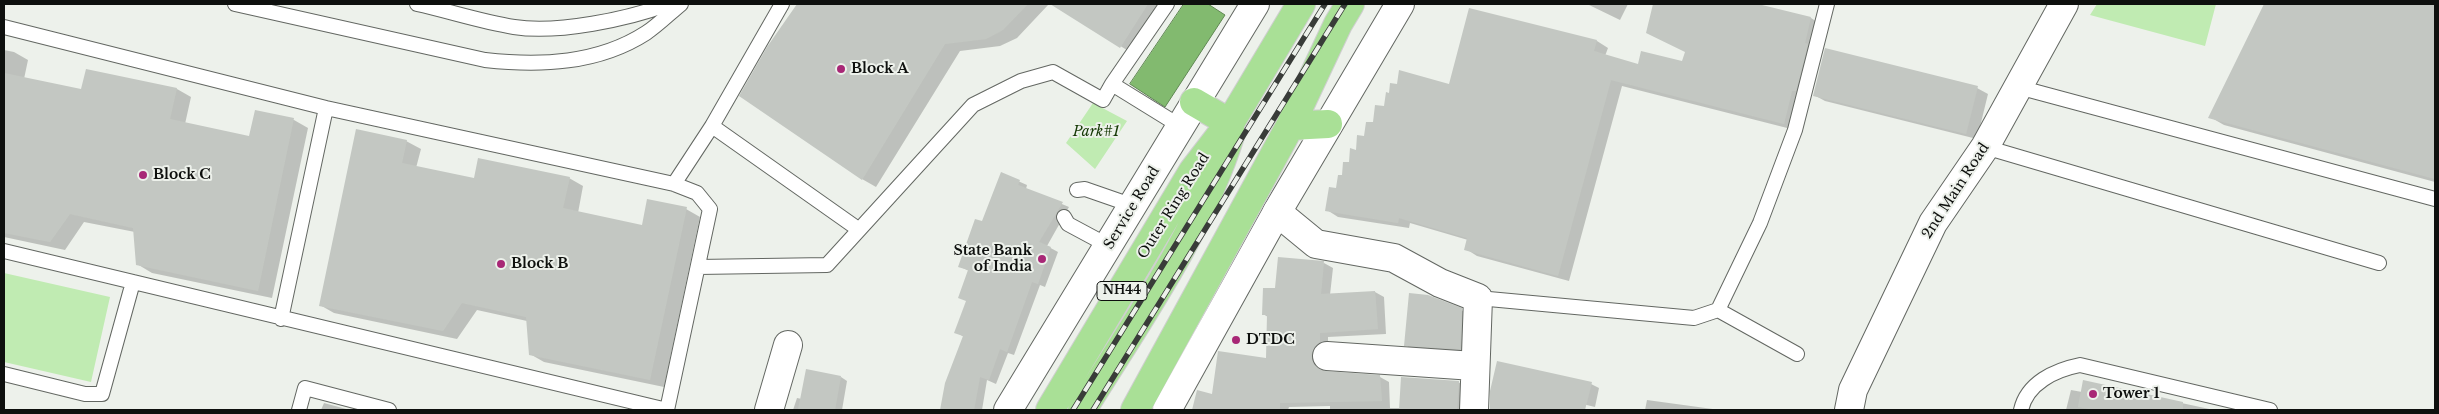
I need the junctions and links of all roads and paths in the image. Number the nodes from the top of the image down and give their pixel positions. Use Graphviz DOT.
graph roads {
  1 [pos="235,4"];
  2 [pos="418,4"];
  3 [pos="668,4"];
  4 [pos="682,4"];
  5 [pos="782,4"];
  6 [pos="1167,4"];
  7 [pos="1300,4"];
  8 [pos="1350,4"];
  9 [pos="1400,4"];
  10 [pos="1827,4"];
  11 [pos="2064,4"];
  12 [pos="1253,5"];
  13 [pos="4,28"];
  14 [pos="1112,84"];
  15 [pos="2018,87"];
  16 [pos="1194,102"];
  17 [pos="326,108"];
  18 [pos="1234,116"];
  19 [pos="1328,124"];
  20 [pos="712,126"];
  21 [pos="1180,126"];
  22 [pos="1290,126"];
  23 [pos="1985,147"];
  24 [pos="674,184"];
  25 [pos="1076,190"];
  26 [pos="2435,199"];
  27 [pos="1134,206"];
  28 [pos="1277,212"];
  29 [pos="1064,216"];
  30 [pos="858,229"];
  31 [pos="1109,246"];
  32 [pos="4,251"];
  33 [pos="2379,262"];
  34 [pos="698,267"];
  35 [pos="133,282"];
  36 [pos="1478,298"];
  37 [pos="1718,310"];
  38 [pos="281,319"];
  39 [pos="788,345"];
  40 [pos="1796,354"];
  41 [pos="1327,356"];
  42 [pos="1474,366"];
  43 [pos="4,376"];
  44 [pos="298,410"];
  45 [pos="389,410"];
  46 [pos="769,410"];
  47 [pos="1008,410"];
  48 [pos="1050,410"];
  49 [pos="1082,410"];
  50 [pos="1135,410"];
  51 [pos="1167,410"];
  52 [pos="1474,410"];
  53 [pos="1850,410"];
  54 [pos="2021,410"];
  55 [pos="2270,410"];
  1 -- 4 [label="lane"];
  2 -- 3 [label="lane"];
  5 -- 20 [label="lane"];
  6 -- 14 [label="lane"];
  7 -- 18 [label="highway, Outer Ring Road / NH44"];
  8 -- 22 [label="highway"];
  9 -- 19 [label="street"];
  10 -- 37 [label="lane"];
  11 -- 15 [label="street, 2nd Main Road"];
  12 -- 16 [label="street, Service Road"];
  13 -- 17 [label="lane"];
  14 -- 21 [label="lane"];
  14 -- 30 [label="lane"];
  15 -- 23 [label="street, 2nd Main Road"];
  15 -- 26 [label="lane"];
  16 -- 18 [label="highway"];
  16 -- 21 [label="street, Service Road"];
  17 -- 24 [label="lane"];
  17 -- 38 [label="lane"];
  18 -- 48 [label="highway, Outer Ring Road / NH44"];
  18 -- 49 [label="highway"];
  19 -- 22 [label="highway"];
  19 -- 28 [label="street"];
  20 -- 24 [label="lane"];
  20 -- 30 [label="lane"];
  21 -- 27 [label="street, Service Road"];
  22 -- 50 [label="highway"];
  23 -- 33 [label="lane"];
  23 -- 53 [label="street, 2nd Main Road"];
  24 -- 34 [label="lane"];
  25 -- 27 [label="lane"];
  27 -- 31 [label="street, Service Road"];
  28 -- 36 [label="street"];
  28 -- 51 [label="street"];
  29 -- 31 [label="lane"];
  30 -- 34 [label="lane"];
  31 -- 47 [label="street, Service Road"];
  32 -- 35 [label="lane"];
  34 -- 38 [label="lane"];
  35 -- 38 [label="lane"];
  35 -- 43 [label="lane"];
  36 -- 37 [label="lane"];
  36 -- 42 [label="street"];
  37 -- 40 [label="lane"];
  39 -- 46 [label="street"];
  41 -- 42 [label="street"];
  42 -- 52 [label="street"];
  44 -- 45 [label="lane"];
  54 -- 55 [label="lane"];
}
